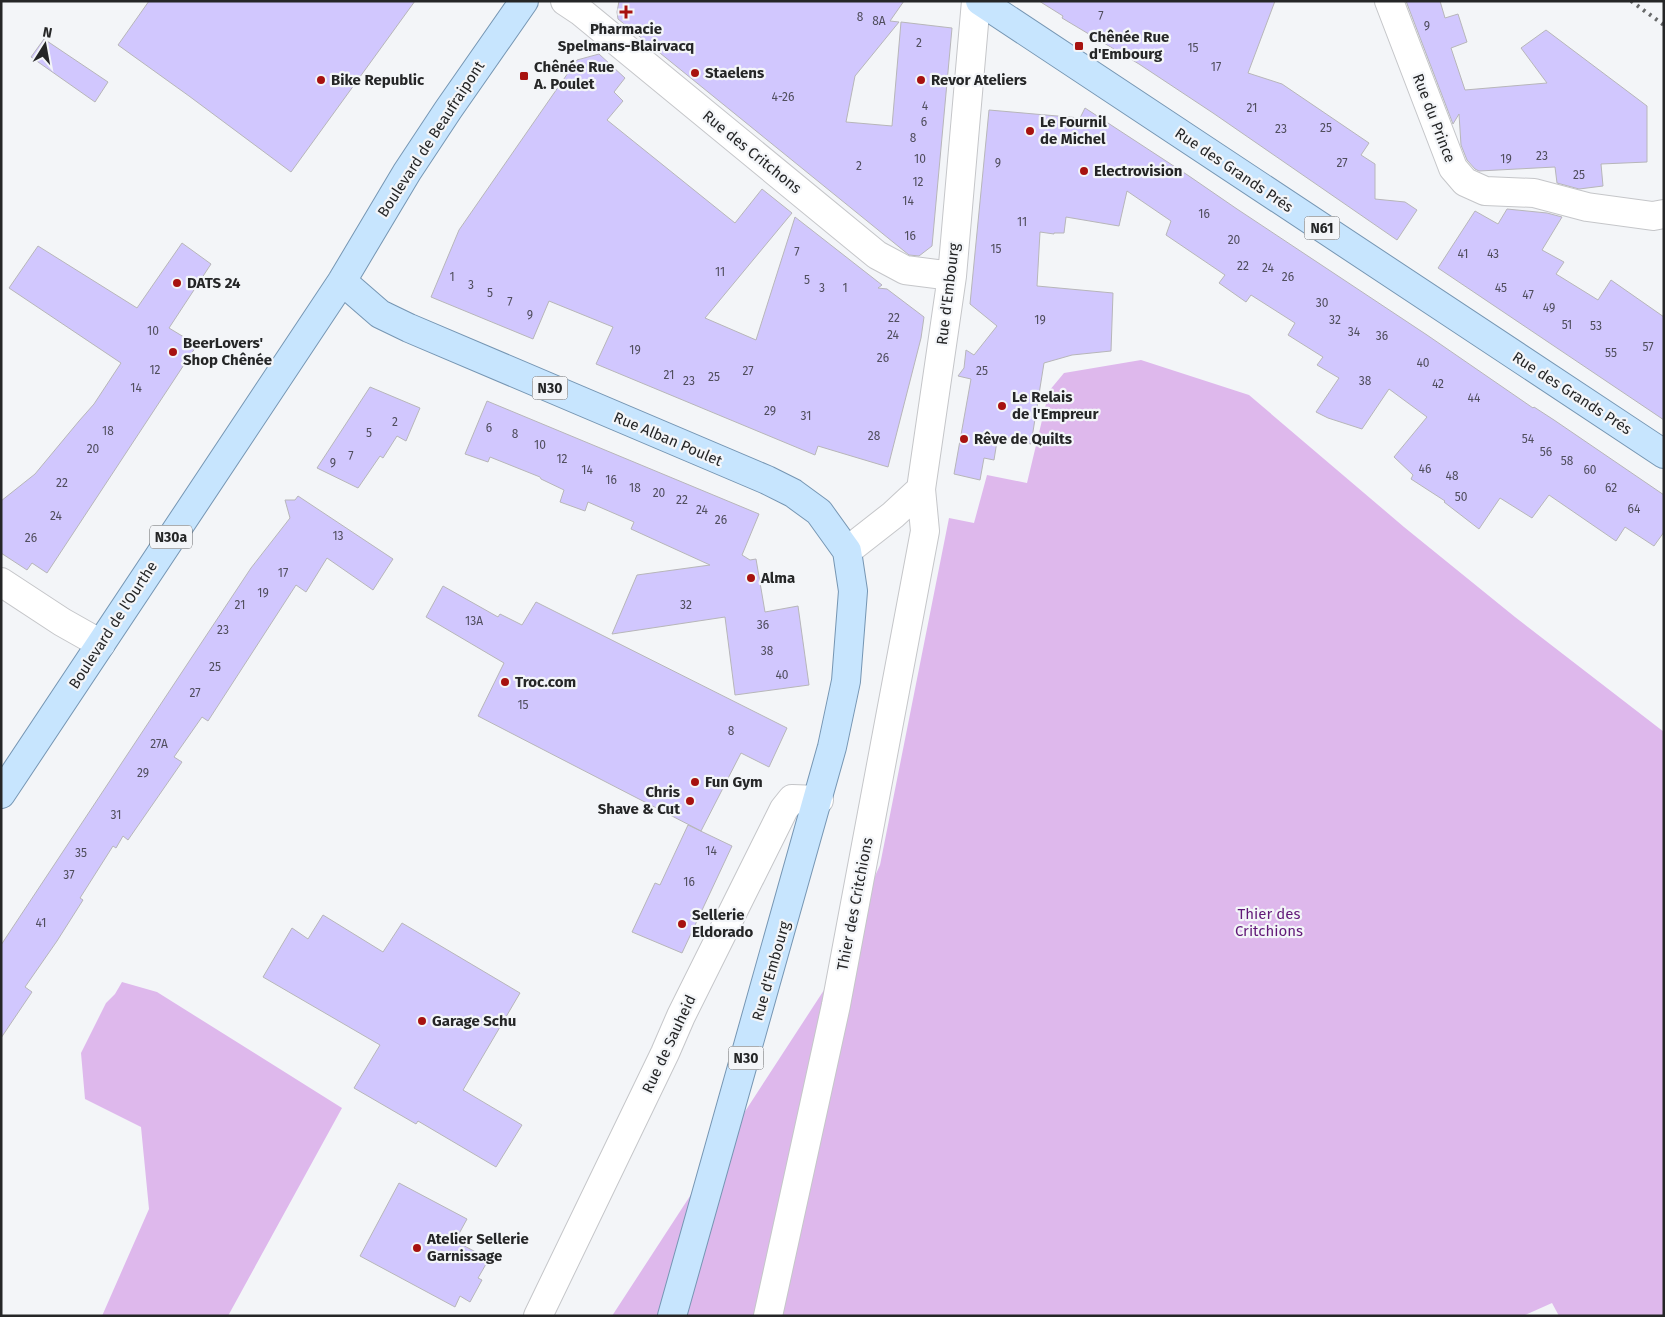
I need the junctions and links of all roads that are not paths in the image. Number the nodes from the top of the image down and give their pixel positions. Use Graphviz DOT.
graph roads {
  1 [pos="524,1"];
  2 [pos="565,1"];
  3 [pos="976,1"];
  4 [pos="980,1"];
  5 [pos="1389,1"];
  6 [pos="1664,214"];
  7 [pos="952,276"];
  8 [pos="342,281"];
  9 [pos="1664,454"];
  10 [pos="921,489"];
  11 [pos="847,551"];
  12 [pos="1,582"];
  13 [pos="101,644"];
  14 [pos="1,794"];
  15 [pos="819,800"];
  16 [pos="538,1316"];
  17 [pos="672,1316"];
  18 [pos="768,1316"];
  1 -- 8 [label="main road, Boulevard de Beaufraipont"];
  2 -- 7 [label="street, Rue des Critchons"];
  3 -- 7 [label="street, Rue d'Embourg"];
  4 -- 9 [label="main road, Rue des Grands Prés / N61"];
  5 -- 6 [label="street, Rue du Prince"];
  7 -- 10 [label="street, Rue d'Embourg"];
  8 -- 11 [label="main road, Rue Alban Poulet / N30"];
  8 -- 13 [label="main road, Boulevard de l'Ourthe / N30a"];
  10 -- 11 [label="street"];
  10 -- 18 [label="street, Thier des Critchions"];
  11 -- 15 [label="main road, Rue Alban Poulet / N30"];
  12 -- 13 [label="street"];
  13 -- 14 [label="main road, Boulevard de l'Ourthe / N30a"];
  15 -- 16 [label="street, Rue de Sauheid"];
  15 -- 17 [label="main road, Rue d'Embourg / N30"];
}
